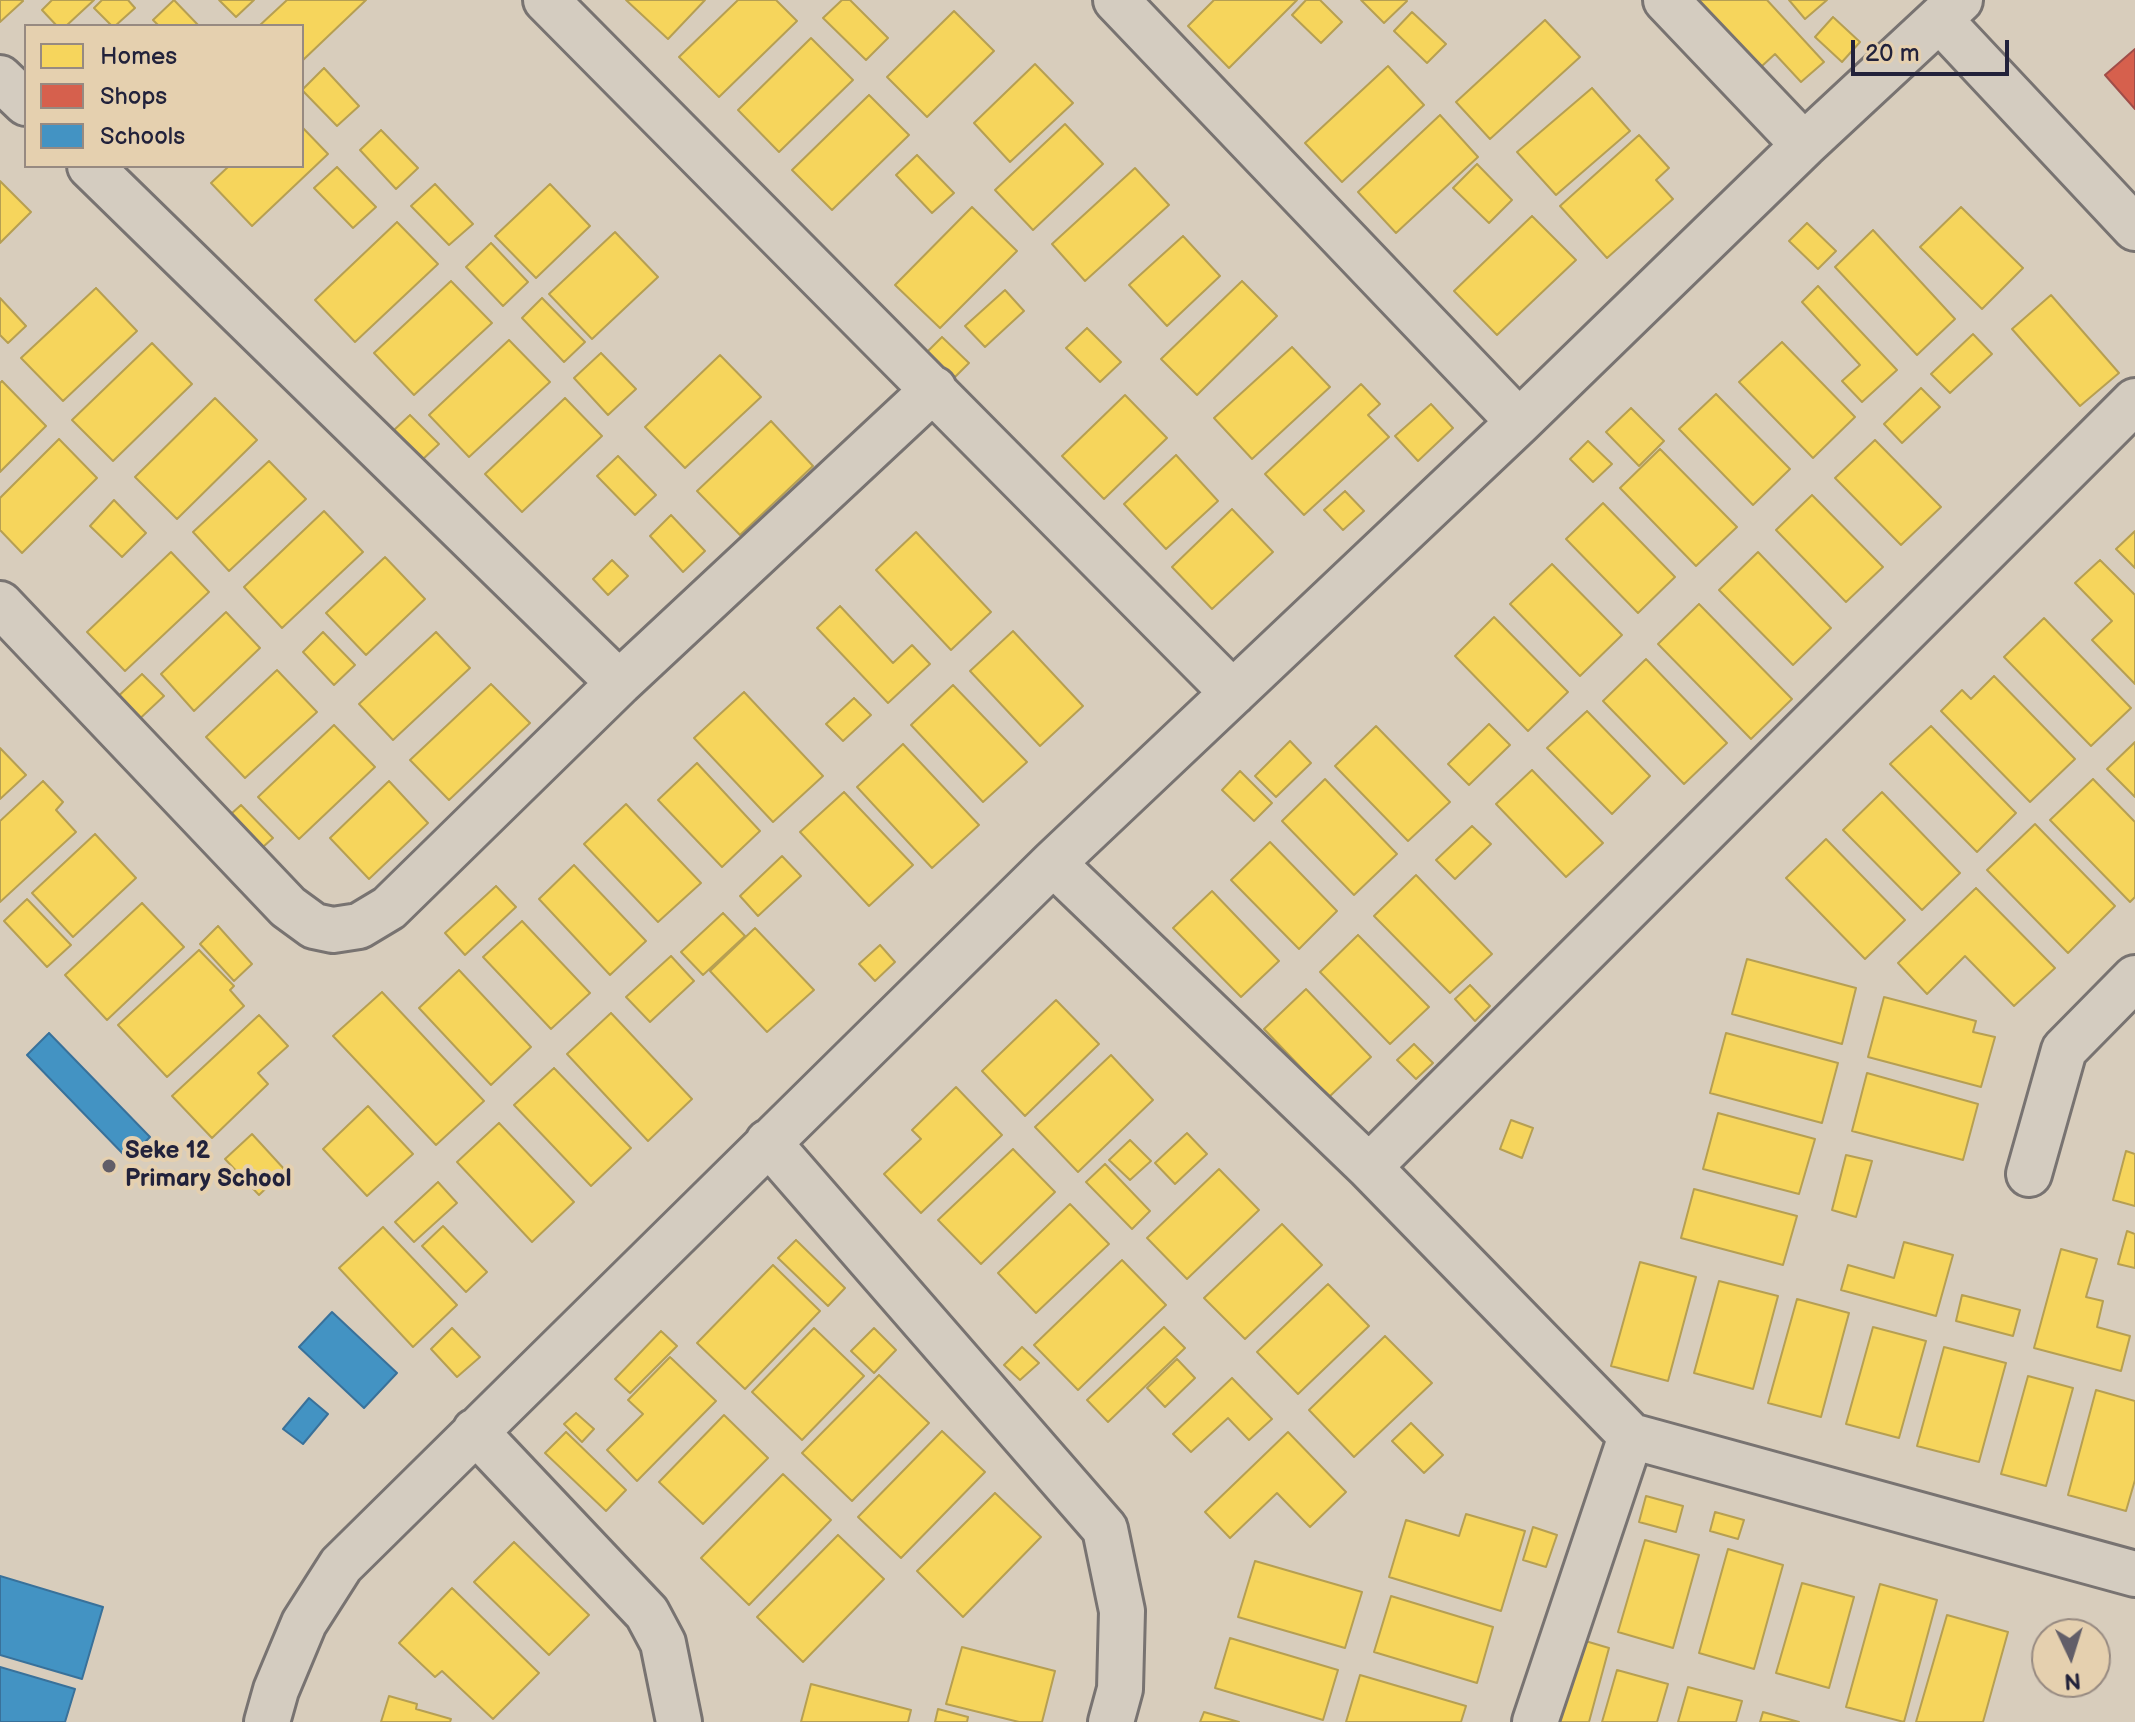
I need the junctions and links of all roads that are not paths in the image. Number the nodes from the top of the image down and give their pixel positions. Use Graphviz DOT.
graph roads {
  1 [pos="546,0"];
  2 [pos="1116,0"];
  3 [pos="1666,0"];
  4 [pos="1950,10"];
  5 [pos="0,78"];
  6 [pos="24,101"];
  7 [pos="1804,145"];
  8 [pos="92,168"];
  9 [pos="2135,228"];
  10 [pos="934,389"];
  11 [pos="2135,401"];
  12 [pos="1519,422"];
  13 [pos="0,604"];
  14 [pos="619,683"];
  15 [pos="1233,693"];
  16 [pos="1053,863"];
  17 [pos="2135,978"];
  18 [pos="768,1142"];
  19 [pos="1369,1167"];
  20 [pos="2029,1174"];
  21 [pos="475,1431"];
  22 [pos="1631,1436"];
  23 [pos="2135,1574"];
  24 [pos="267,1722"];
  25 [pos="679,1722"];
  26 [pos="1111,1722"];
  27 [pos="1535,1722"];
  1 -- 10 [label="street"];
  2 -- 12 [label="street"];
  3 -- 7 [label="street"];
  4 -- 7 [label="street"];
  4 -- 9 [label="street"];
  5 -- 6 [label="street"];
  7 -- 12 [label="street"];
  8 -- 14 [label="street"];
  10 -- 14 [label="street"];
  10 -- 15 [label="street"];
  11 -- 19 [label="street"];
  12 -- 15 [label="street"];
  13 -- 14 [label="street"];
  15 -- 16 [label="street"];
  16 -- 18 [label="street"];
  16 -- 19 [label="street"];
  17 -- 20 [label="street"];
  18 -- 21 [label="street"];
  18 -- 26 [label="street"];
  19 -- 22 [label="street"];
  21 -- 24 [label="street"];
  21 -- 25 [label="street"];
  22 -- 23 [label="street"];
  22 -- 27 [label="street"];
}
